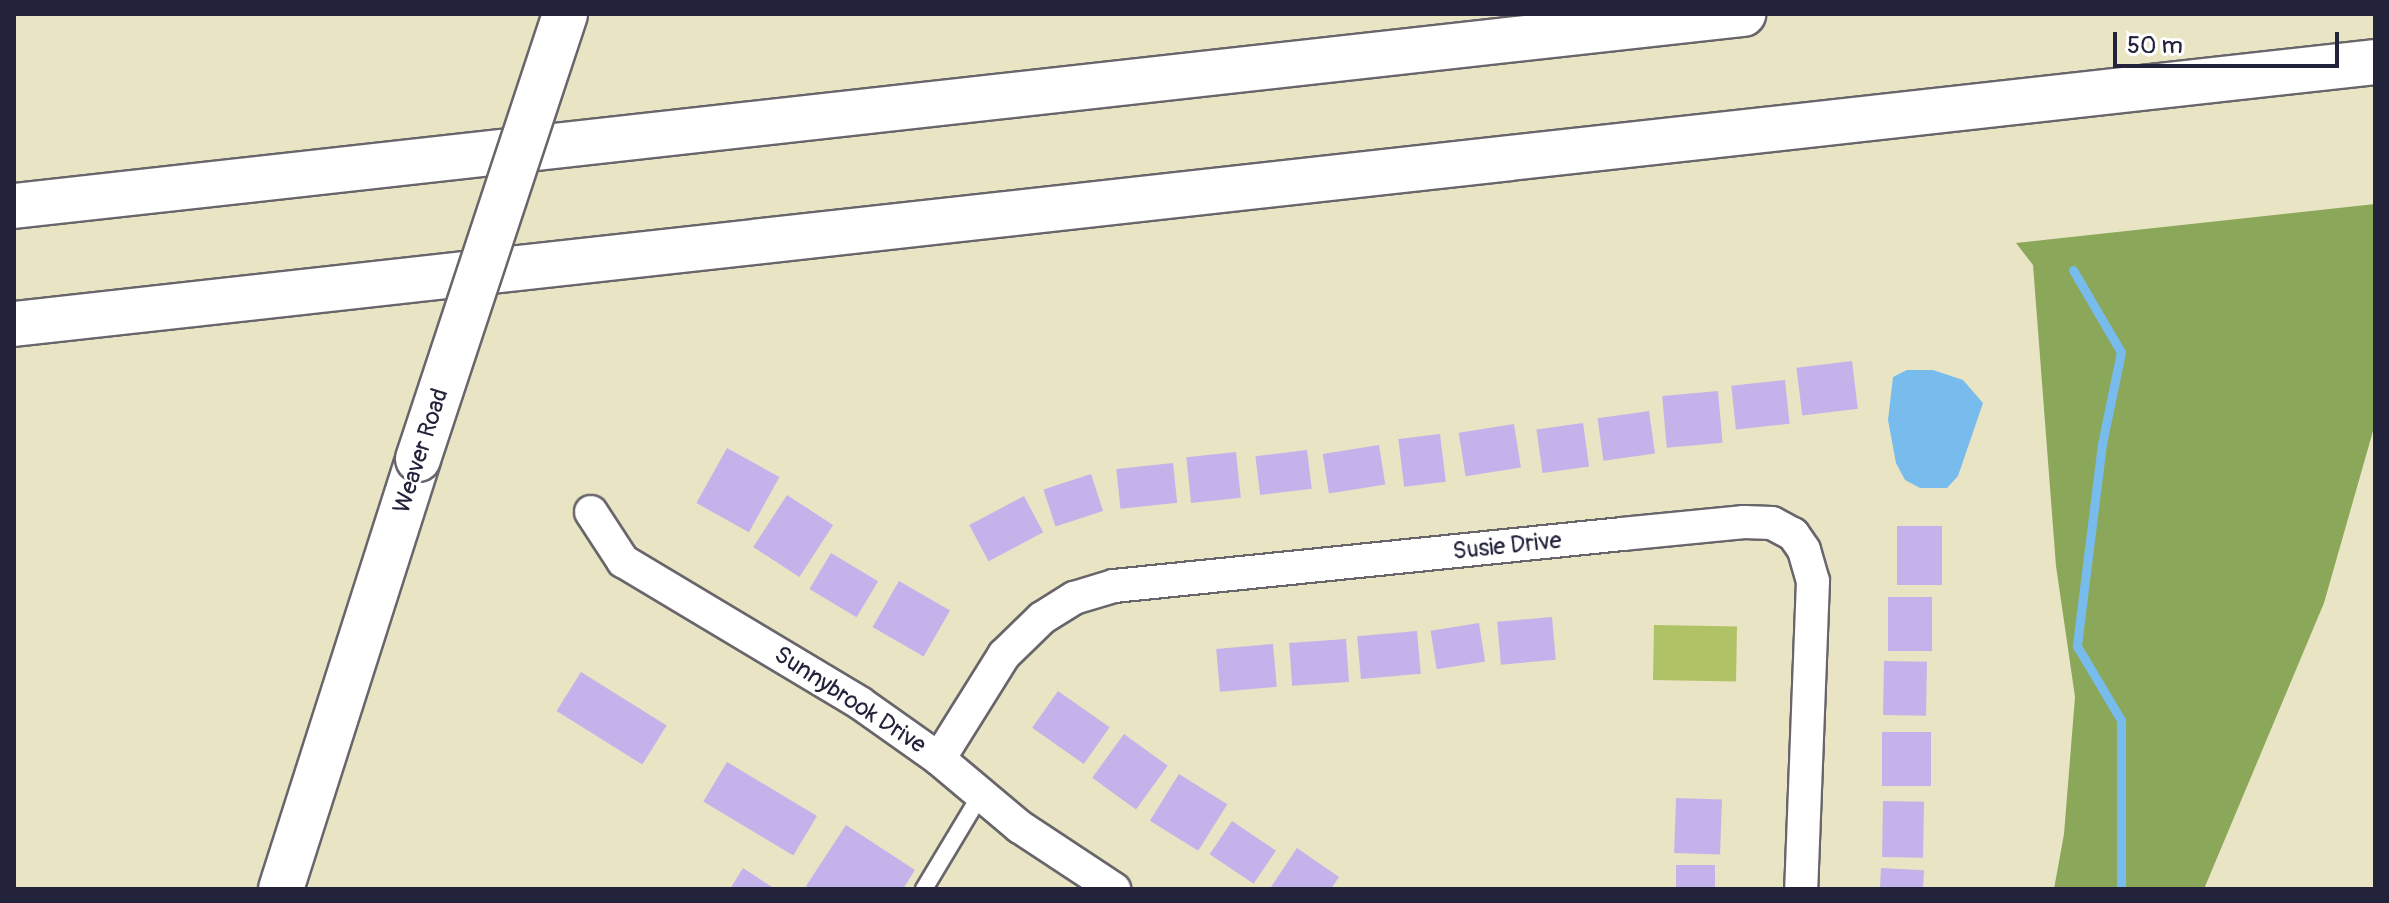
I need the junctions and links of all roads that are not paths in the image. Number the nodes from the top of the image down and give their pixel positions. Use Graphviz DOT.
graph roads {
  1 [pos="565,14"];
  2 [pos="1743,14"];
  3 [pos="2375,62"];
  4 [pos="14,206"];
  5 [pos="14,324"];
  6 [pos="591,512"];
  7 [pos="939,759"];
  8 [pos="981,794"];
  9 [pos="281,889"];
  10 [pos="924,889"];
  11 [pos="1114,889"];
  12 [pos="1801,889"];
  1 -- 9 [label="main road, Weaver Road, bridge"];
  2 -- 4 [label="main road"];
  3 -- 5 [label="main road"];
  6 -- 7 [label="street, Sunnybrook Drive"];
  7 -- 8 [label="street, Sunnybrook Drive"];
  7 -- 12 [label="street, Susie Drive"];
  8 -- 10 [label="lane"];
  8 -- 11 [label="street, Sunnybrook Drive"];
}
